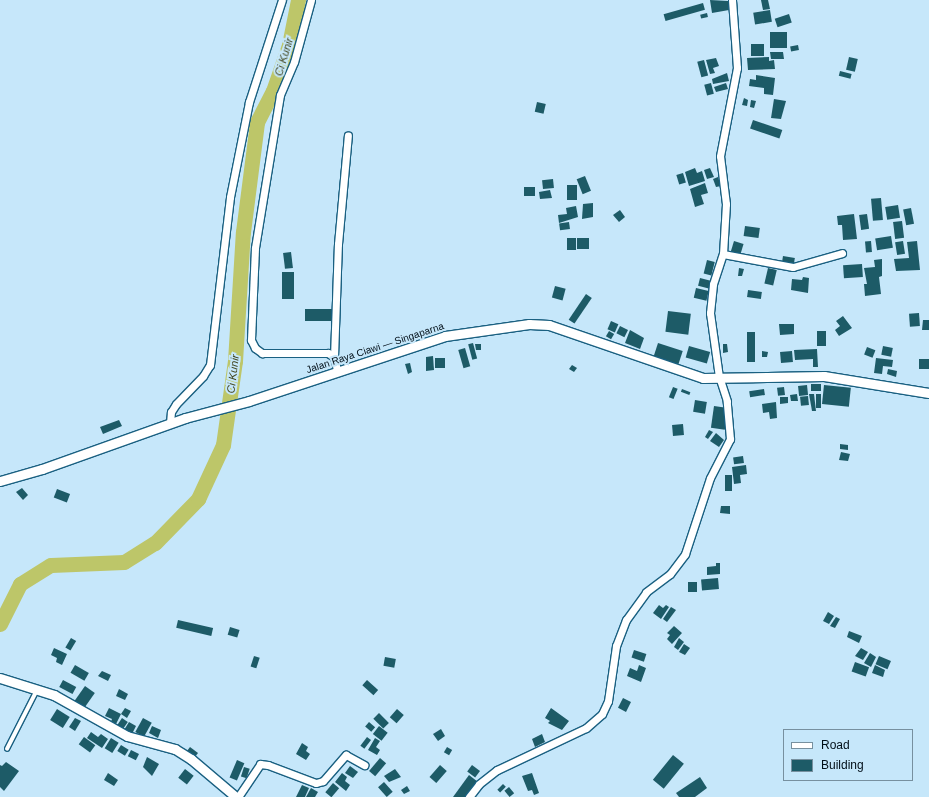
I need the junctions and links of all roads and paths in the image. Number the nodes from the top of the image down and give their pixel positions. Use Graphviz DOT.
graph roads {
  1 [pos="282,0"];
  2 [pos="311,0"];
  3 [pos="732,0"];
  4 [pos="348,134"];
  5 [pos="842,253"];
  6 [pos="723,254"];
  7 [pos="334,357"];
  8 [pos="338,370"];
  9 [pos="719,377"];
  10 [pos="929,393"];
  11 [pos="170,423"];
  12 [pos="0,481"];
  13 [pos="0,678"];
  14 [pos="38,689"];
  15 [pos="7,749"];
  16 [pos="364,765"];
  17 [pos="237,797"];
  18 [pos="469,797"];
  1 -- 11 [label="street"];
  2 -- 7 [label="street"];
  3 -- 6 [label="street"];
  4 -- 7 [label="street"];
  5 -- 6 [label="street"];
  6 -- 9 [label="street"];
  7 -- 8 [label="street"];
  8 -- 9 [label="main road, Jalan Raya Ciawi — Singaparna"];
  8 -- 11 [label="main road, Jalan Raya Ciawi — Singaparna"];
  9 -- 10 [label="main road, Jalan Raya Ciawi — Singaparna"];
  9 -- 18 [label="street"];
  11 -- 12 [label="main road, Jalan Raya Ciawi — Singaparna"];
  13 -- 14 [label="main road"];
  14 -- 15 [label="lane"];
  14 -- 17 [label="main road"];
  16 -- 17 [label="street"];
}
